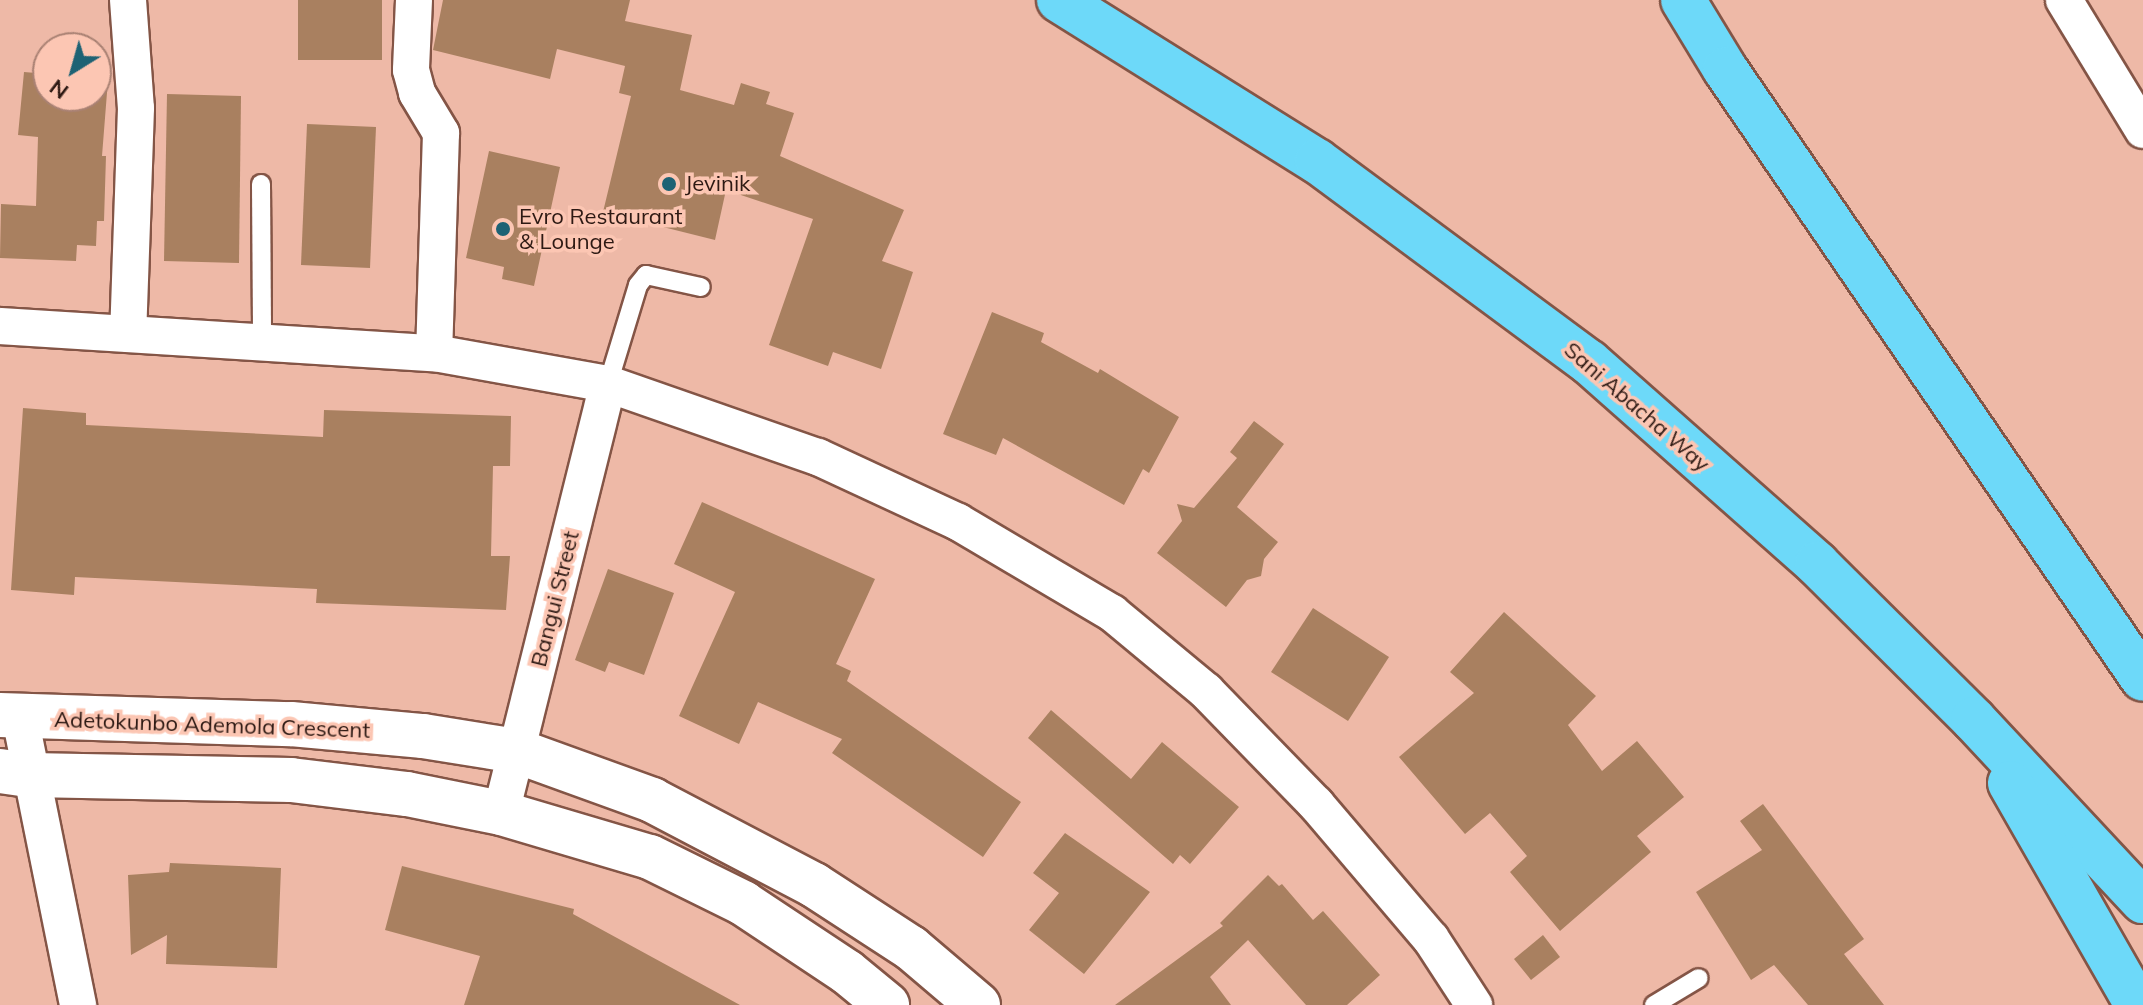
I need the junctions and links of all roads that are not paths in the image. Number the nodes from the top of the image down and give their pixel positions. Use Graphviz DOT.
graph roads {
  1 [pos="128,0"];
  2 [pos="414,0"];
  3 [pos="1059,0"];
  4 [pos="1683,0"];
  5 [pos="2064,0"];
  6 [pos="2132,86"];
  7 [pos="2143,130"];
  8 [pos="261,184"];
  9 [pos="701,287"];
  10 [pos="0,326"];
  11 [pos="128,334"];
  12 [pos="262,342"];
  13 [pos="434,353"];
  14 [pos="608,384"];
  15 [pos="2140,673"];
  16 [pos="10,716"];
  17 [pos="1973,719"];
  18 [pos="517,751"];
  19 [pos="15,773"];
  20 [pos="501,813"];
  21 [pos="2143,901"];
  22 [pos="1699,978"];
  23 [pos="78,1005"];
  24 [pos="887,1005"];
  25 [pos="978,1005"];
  26 [pos="1474,1005"];
  27 [pos="1654,1005"];
  28 [pos="2137,1005"];
  1 -- 11 [label="street"];
  2 -- 13 [label="street"];
  3 -- 17 [label="highway, Sani Abacha Way"];
  4 -- 15 [label="highway"];
  5 -- 6 [label="street"];
  6 -- 7 [label="street"];
  8 -- 12 [label="lane"];
  9 -- 14 [label="lane"];
  10 -- 11 [label="street"];
  11 -- 12 [label="street"];
  12 -- 13 [label="street"];
  13 -- 14 [label="street"];
  14 -- 18 [label="street, Bangui Street"];
  14 -- 26 [label="street"];
  16 -- 18 [label="main road, Adetokunbo Ademola Crescent"];
  16 -- 19 [label="street"];
  17 -- 21 [label="highway, Sani Abacha Way"];
  17 -- 28 [label="highway"];
  18 -- 20 [label="street, Bangui Street"];
  18 -- 25 [label="main road, Adetokunbo Ademola Crescent"];
  19 -- 20 [label="main road"];
  19 -- 23 [label="street"];
  20 -- 24 [label="main road"];
  22 -- 27 [label="lane"];
}
